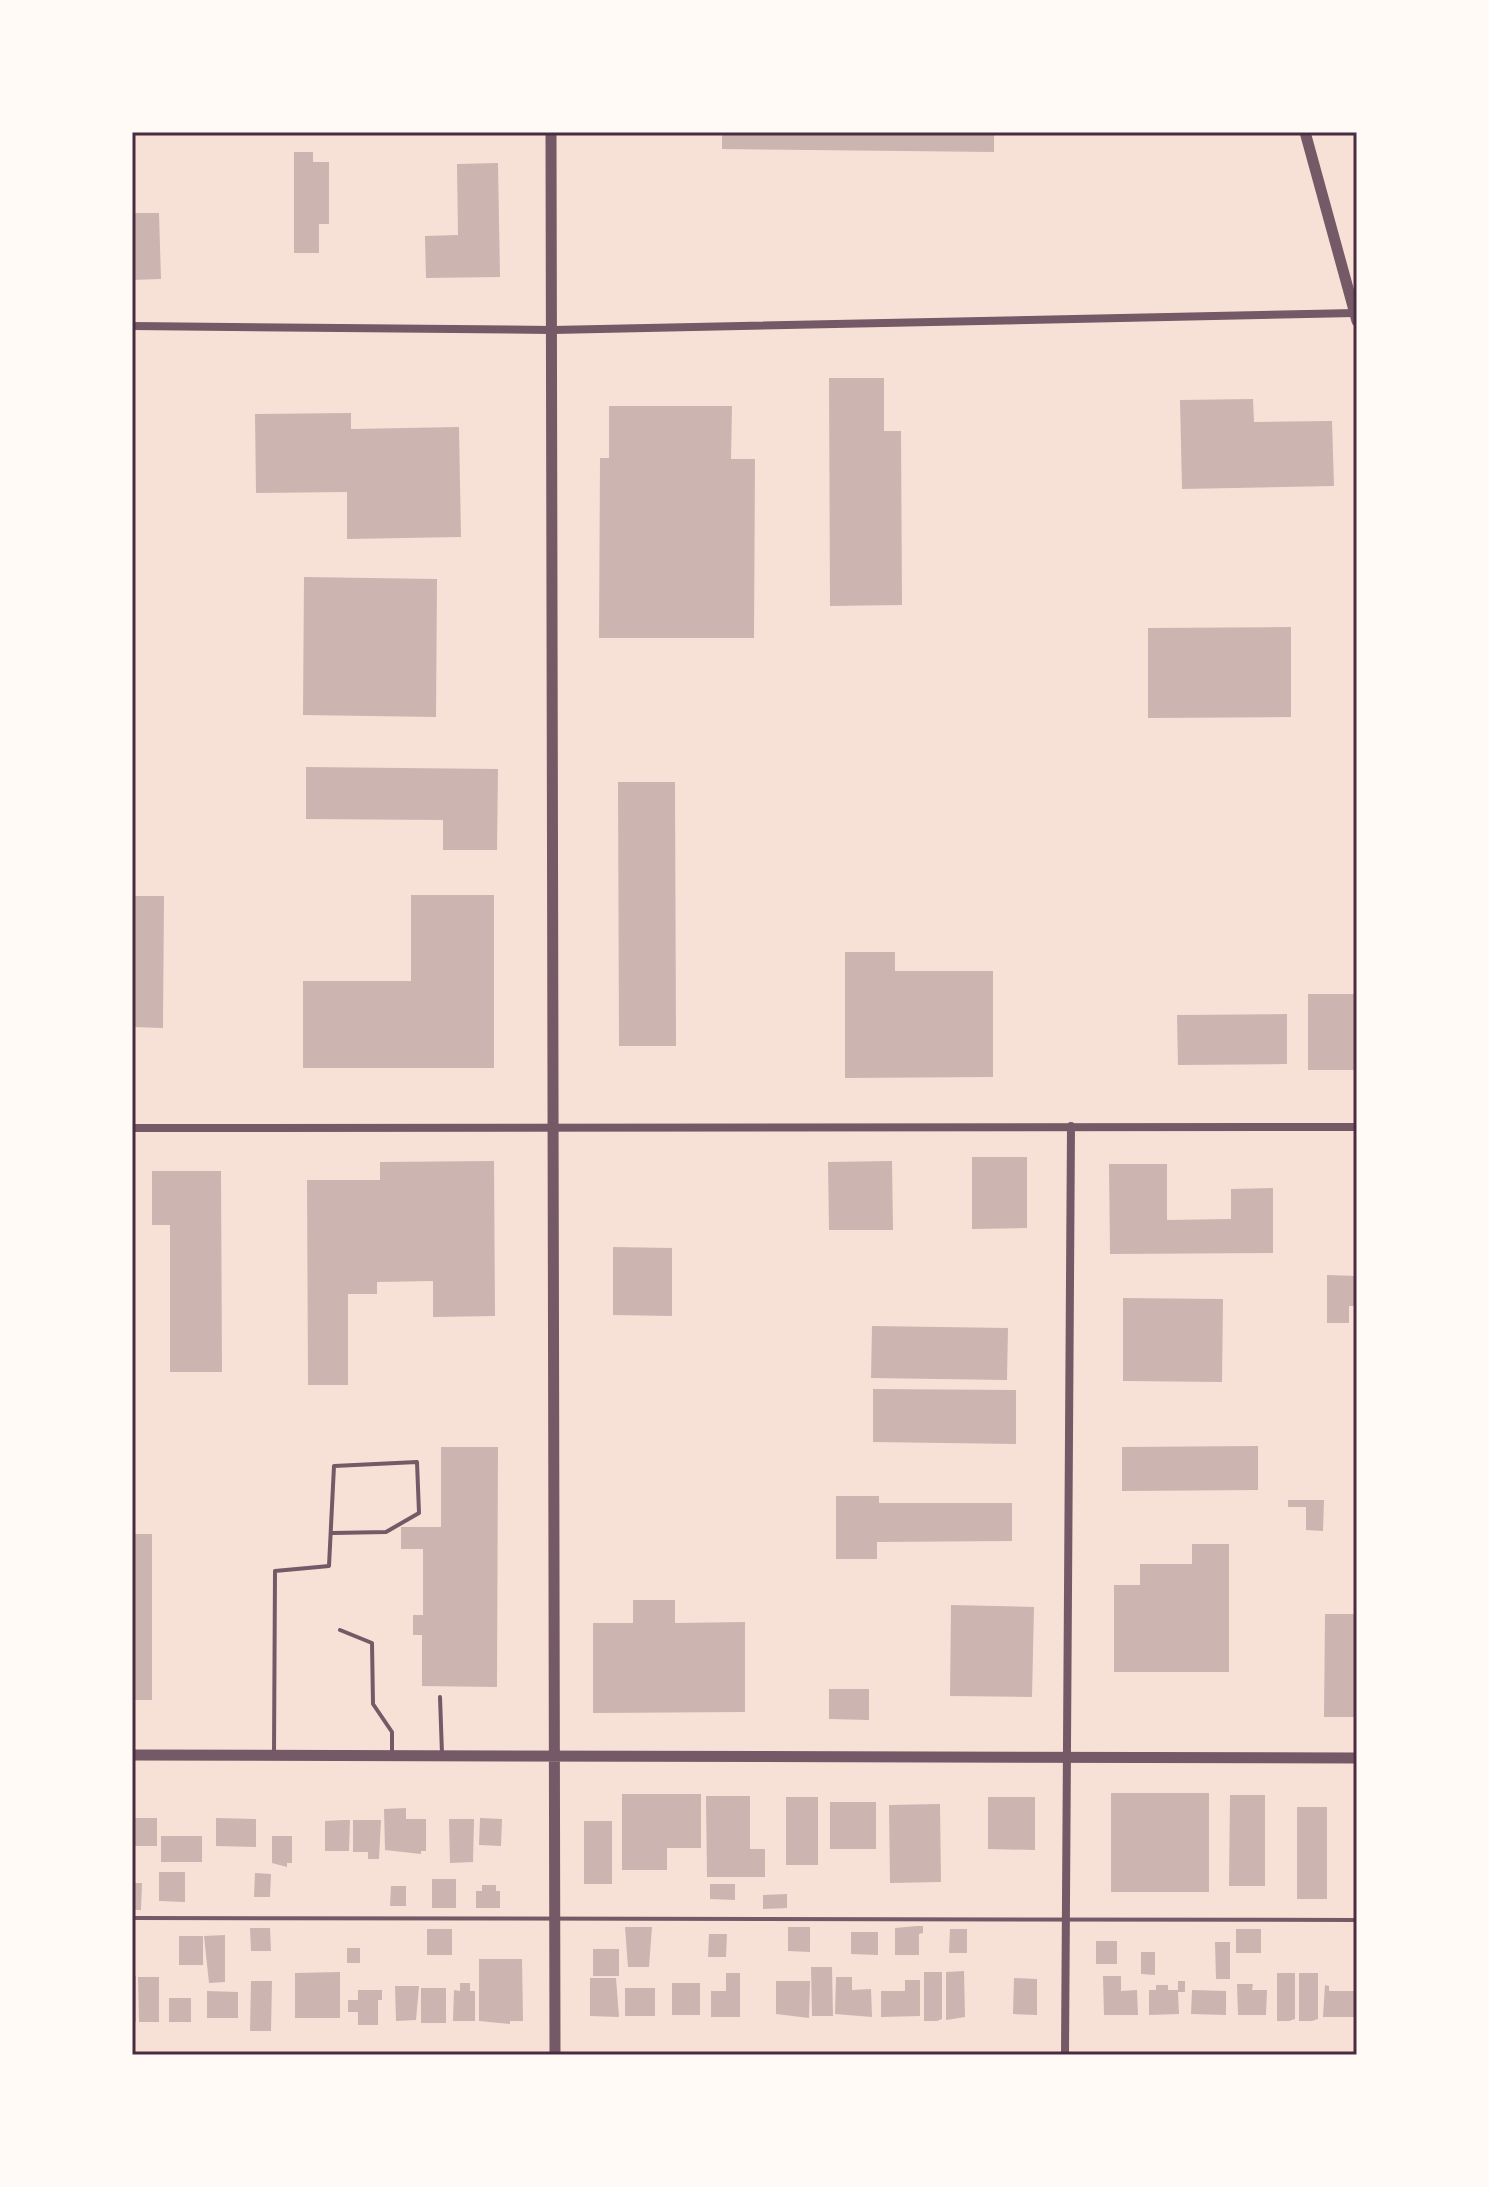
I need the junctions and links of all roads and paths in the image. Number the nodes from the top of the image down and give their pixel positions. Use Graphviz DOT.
graph roads {
  1 [pos="551,132"];
  2 [pos="1305,132"];
  3 [pos="1356,317"];
  4 [pos="132,326"];
  5 [pos="553,330"];
  6 [pos="1071,1126"];
  7 [pos="1357,1127"];
  8 [pos="132,1128"];
  9 [pos="554,1128"];
  10 [pos="333,1533"];
  11 [pos="340,1630"];
  12 [pos="440,1697"];
  13 [pos="132,1755"];
  14 [pos="274,1755"];
  15 [pos="393,1755"];
  16 [pos="442,1756"];
  17 [pos="1067,1757"];
  18 [pos="555,1758"];
  19 [pos="1357,1758"];
  20 [pos="132,1918"];
  21 [pos="555,1919"];
  22 [pos="1065,1919"];
  23 [pos="1357,1920"];
  24 [pos="555,2055"];
  25 [pos="1065,2055"];
  1 -- 5 [label="street"];
  2 -- 3 [label="street"];
  3 -- 5 [label="street"];
  4 -- 5 [label="street"];
  5 -- 9 [label="street"];
  6 -- 7 [label="street"];
  6 -- 9 [label="street"];
  6 -- 17 [label="street"];
  8 -- 9 [label="street"];
  9 -- 18 [label="street"];
  10 -- 10 [label="lane"];
  10 -- 14 [label="lane"];
  11 -- 15 [label="lane"];
  12 -- 16 [label="lane"];
  13 -- 14 [label="street"];
  14 -- 15 [label="street"];
  15 -- 16 [label="street"];
  16 -- 18 [label="street"];
  17 -- 18 [label="street"];
  17 -- 19 [label="street"];
  17 -- 22 [label="street"];
  18 -- 21 [label="street"];
  20 -- 21 [label="lane"];
  21 -- 22 [label="lane"];
  21 -- 24 [label="street"];
  22 -- 23 [label="lane"];
  22 -- 25 [label="street"];
}
